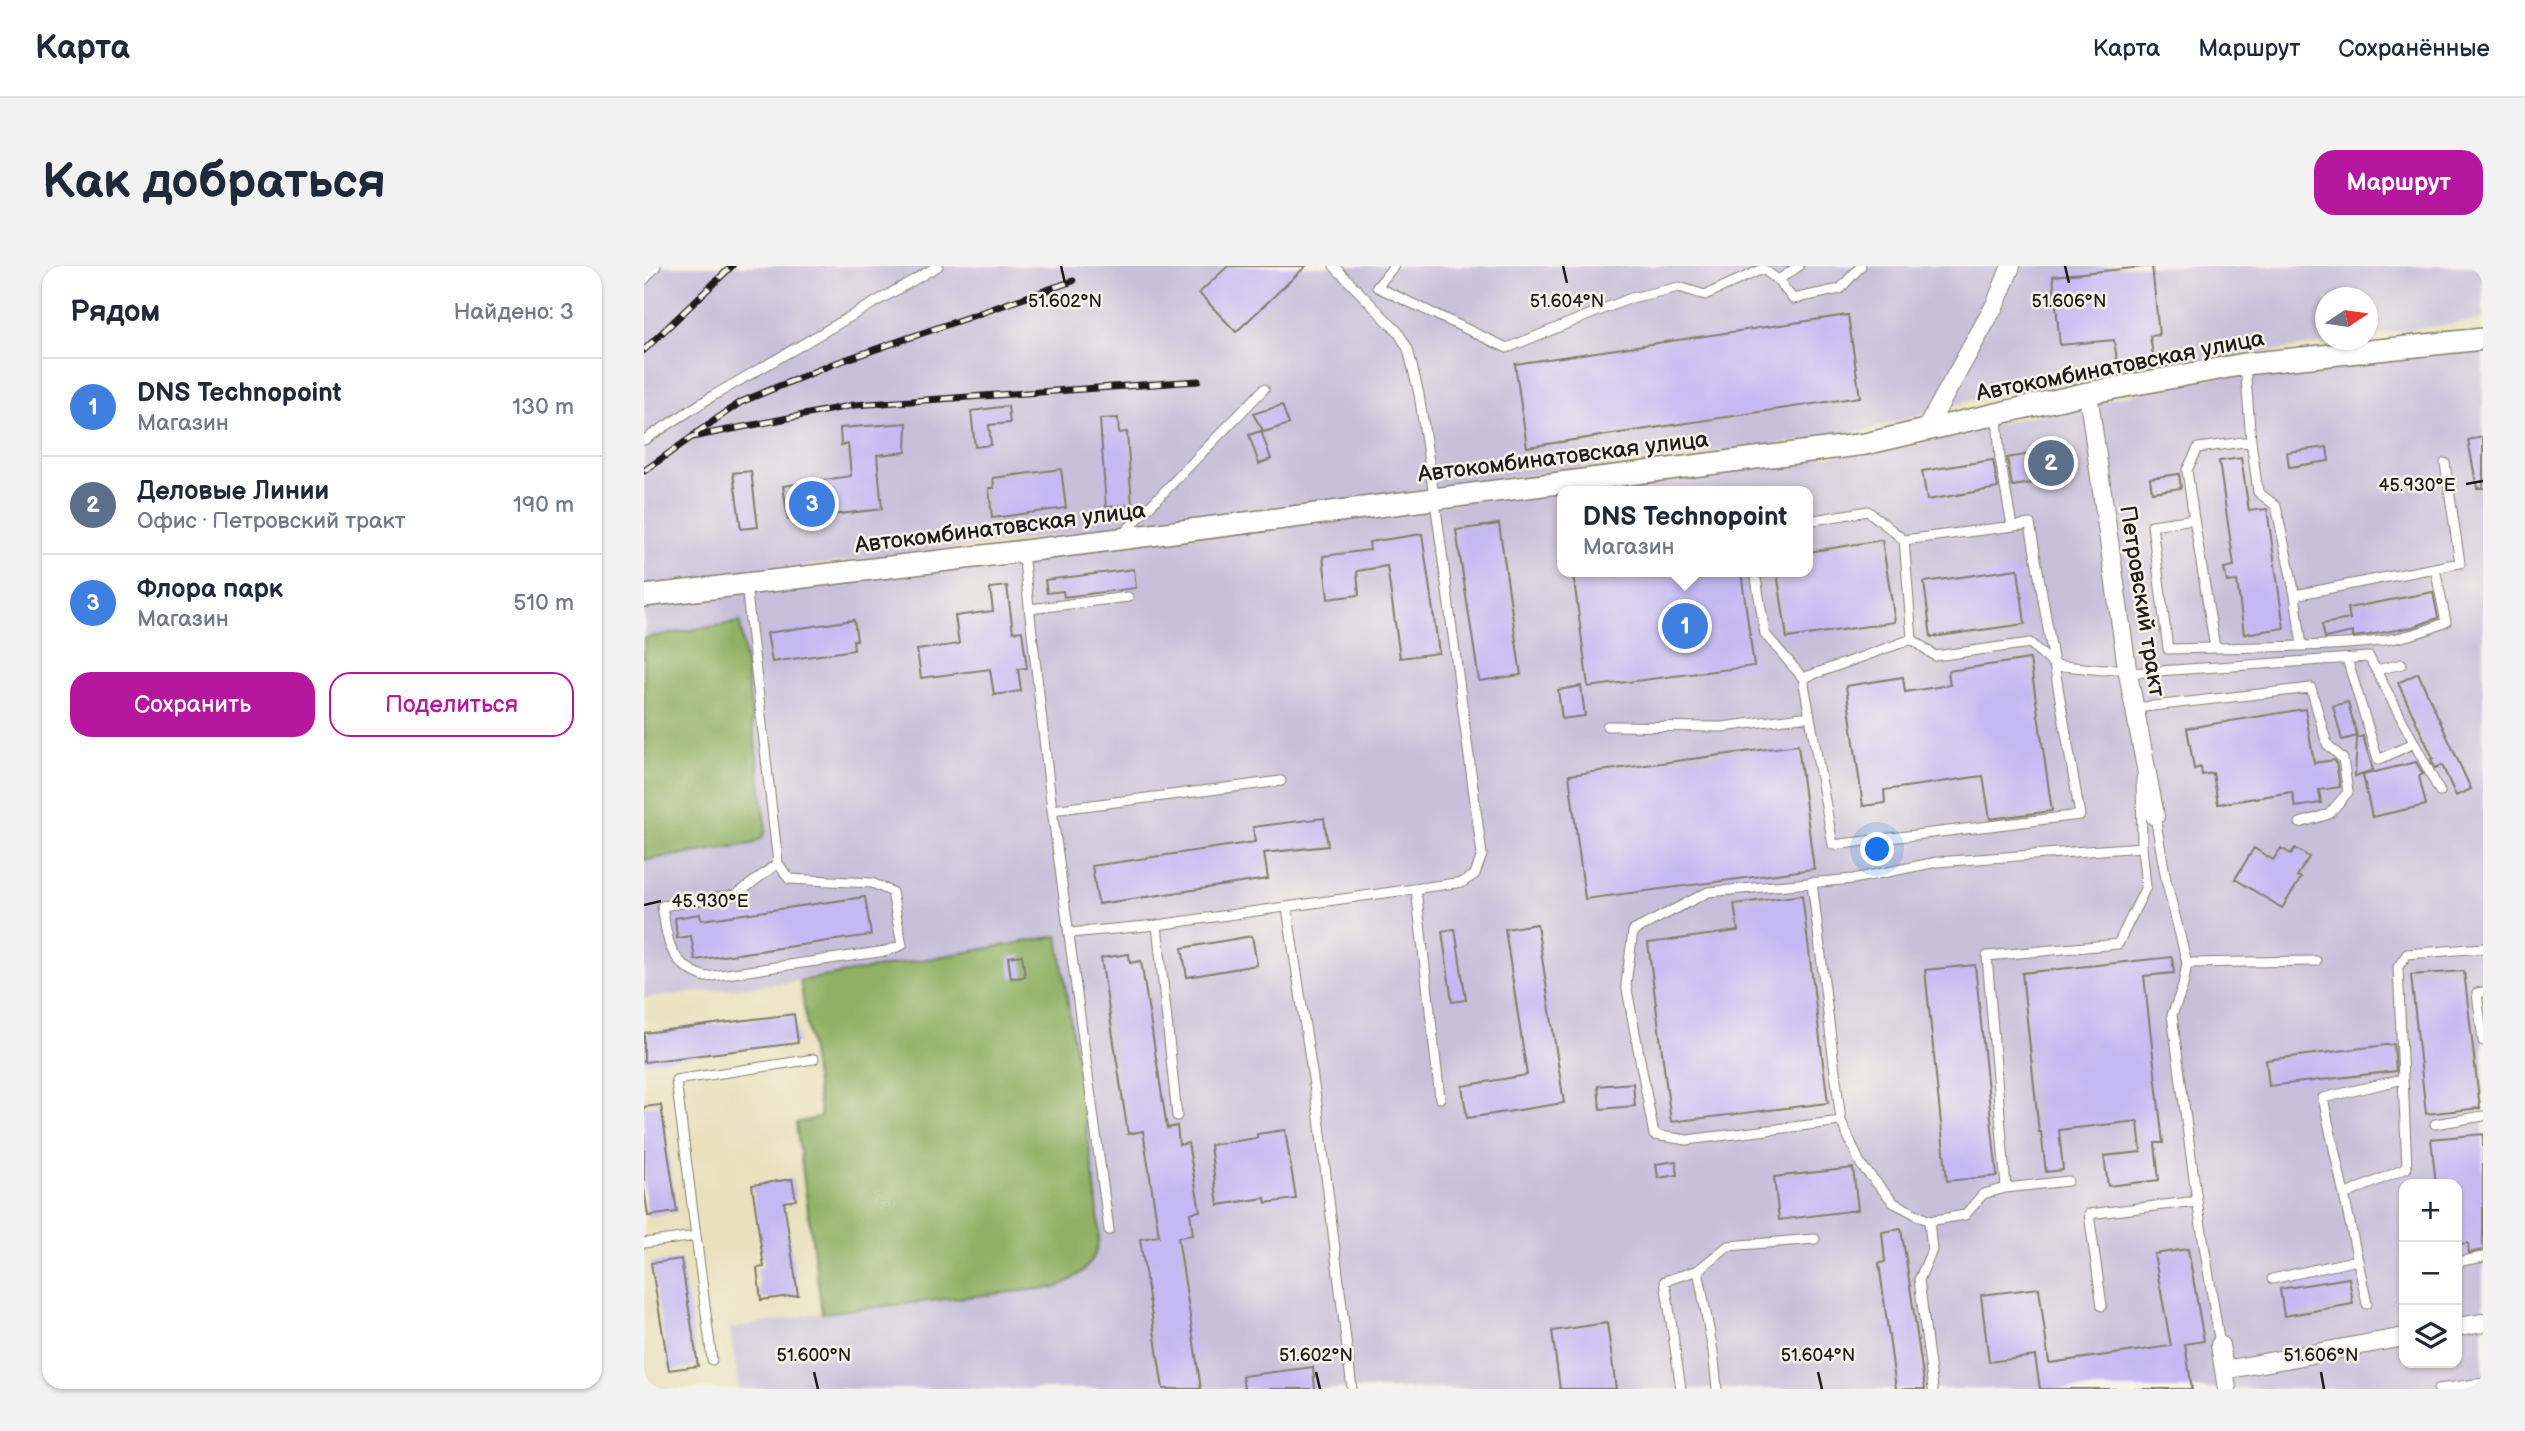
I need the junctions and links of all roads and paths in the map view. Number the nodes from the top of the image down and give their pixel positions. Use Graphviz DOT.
graph roads {
  1 [pos="656,266"];
  2 [pos="937,266"];
  3 [pos="1334,266"];
  4 [pos="1394,266"];
  5 [pos="1799,266"];
  6 [pos="1861,266"];
  7 [pos="2011,266"];
  8 [pos="1762,267"];
  9 [pos="644,280"];
  10 [pos="1778,281"];
  11 [pos="1377,287"];
  12 [pos="1365,299"];
  13 [pos="2483,339"];
  14 [pos="2245,364"];
  15 [pos="1264,389"];
  16 [pos="2088,393"];
  17 [pos="1997,416"];
  18 [pos="1926,429"];
  19 [pos="644,440"];
  20 [pos="2251,442"];
  21 [pos="2445,463"];
  22 [pos="1434,498"];
  23 [pos="2194,519"];
  24 [pos="1813,520"];
  25 [pos="2011,526"];
  26 [pos="1118,539"];
  27 [pos="1904,540"];
  28 [pos="1023,551"];
  29 [pos="2435,568"];
  30 [pos="1756,577"];
  31 [pos="746,585"];
  32 [pos="2295,595"];
  33 [pos="644,596"];
  34 [pos="1128,597"];
  35 [pos="1029,609"];
  36 [pos="1912,639"];
  37 [pos="2302,646"];
  38 [pos="2215,648"];
  39 [pos="2347,659"];
  40 [pos="2402,664"];
  41 [pos="2054,665"];
  42 [pos="2376,670"];
  43 [pos="2127,671"];
  44 [pos="1803,678"];
  45 [pos="2135,708"];
  46 [pos="1810,716"];
  47 [pos="1607,726"];
  48 [pos="2140,738"];
  49 [pos="2414,743"];
  50 [pos="1281,781"];
  51 [pos="2440,792"];
  52 [pos="1052,810"];
  53 [pos="2155,816"];
  54 [pos="2300,823"];
  55 [pos="2141,847"];
  56 [pos="778,863"];
  57 [pos="1812,882"];
  58 [pos="1416,889"];
  59 [pos="1287,908"];
  60 [pos="1157,925"];
  61 [pos="1070,933"];
  62 [pos="2483,948"];
  63 [pos="2316,961"];
  64 [pos="2186,963"];
  65 [pos="2483,992"];
  66 [pos="2483,1041"];
  67 [pos="814,1059"];
  68 [pos="2403,1079"];
  69 [pos="1440,1098"];
  70 [pos="1177,1116"];
  71 [pos="2483,1116"];
  72 [pos="1841,1121"];
  73 [pos="2435,1124"];
  74 [pos="2067,1181"];
  75 [pos="2006,1188"];
  76 [pos="2344,1195"];
  77 [pos="2197,1201"];
  78 [pos="1929,1221"];
  79 [pos="1109,1230"];
  80 [pos="696,1236"];
  81 [pos="1815,1239"];
  82 [pos="644,1243"];
  83 [pos="2483,1257"];
  84 [pos="2358,1260"];
  85 [pos="2462,1261"];
  86 [pos="1698,1270"];
  87 [pos="2272,1279"];
  88 [pos="2367,1304"];
  89 [pos="2102,1306"];
  90 [pos="2483,1323"];
  91 [pos="2462,1327"];
  92 [pos="2399,1338"];
  93 [pos="2220,1345"];
  94 [pos="712,1360"];
  95 [pos="2225,1370"];
  96 [pos="2483,1383"];
  97 [pos="2462,1387"];
  98 [pos="1352,1389"];
  99 [pos="1681,1389"];
  100 [pos="1717,1389"];
  101 [pos="1933,1389"];
  102 [pos="2227,1389"];
  103 [pos="2438,1389"];
  1 -- 9 [label="lane"];
  2 -- 19 [label="lane"];
  3 -- 12 [label="lane"];
  4 -- 11 [label="lane"];
  5 -- 10 [label="lane"];
  6 -- 10 [label="lane"];
  7 -- 18 [label="street"];
  8 -- 10 [label="lane"];
  8 -- 11 [label="lane"];
  11 -- 12 [label="lane"];
  12 -- 22 [label="lane"];
  13 -- 14 [label="street, Автокомбинатовская улица"];
  14 -- 16 [label="street, Автокомбинатовская улица"];
  14 -- 20 [label="lane"];
  15 -- 26 [label="lane"];
  16 -- 17 [label="street, Автокомбинатовская улица"];
  16 -- 43 [label="street, Петровский тракт"];
  17 -- 18 [label="street, Автокомбинатовская улица"];
  17 -- 25 [label="lane"];
  18 -- 22 [label="street, Автокомбинатовская улица"];
  20 -- 23 [label="lane"];
  20 -- 32 [label="lane"];
  21 -- 29 [label="lane"];
  22 -- 26 [label="street, Автокомбинатовская улица"];
  22 -- 58 [label="lane"];
  23 -- 38 [label="lane"];
  23 -- 38 [label="lane"];
  24 -- 27 [label="lane"];
  25 -- 27 [label="lane"];
  25 -- 41 [label="lane"];
  26 -- 28 [label="street, Автокомбинатовская улица"];
  27 -- 36 [label="lane"];
  28 -- 31 [label="street, Автокомбинатовская улица"];
  28 -- 35 [label="lane"];
  29 -- 32 [label="lane"];
  29 -- 37 [label="lane"];
  30 -- 44 [label="lane"];
  31 -- 33 [label="street, Автокомбинатовская улица"];
  31 -- 56 [label="lane"];
  32 -- 37 [label="lane"];
  34 -- 35 [label="lane"];
  35 -- 52 [label="lane"];
  36 -- 41 [label="lane"];
  36 -- 44 [label="lane"];
  37 -- 38 [label="lane"];
  39 -- 42 [label="lane"];
  39 -- 43 [label="lane"];
  39 -- 49 [label="lane"];
  40 -- 42 [label="lane"];
  41 -- 43 [label="lane"];
  41 -- 46 [label="lane"];
  42 -- 49 [label="lane"];
  43 -- 45 [label="street, Петровский тракт"];
  44 -- 46 [label="lane"];
  45 -- 48 [label="street, Петровский тракт"];
  45 -- 54 [label="lane"];
  46 -- 47 [label="lane"];
  48 -- 53 [label="street, Петровский тракт"];
  48 -- 55 [label="lane"];
  49 -- 51 [label="lane"];
  50 -- 52 [label="lane"];
  52 -- 61 [label="lane"];
  53 -- 64 [label="lane"];
  55 -- 57 [label="lane"];
  55 -- 75 [label="lane"];
  56 -- 56 [label="lane"];
  57 -- 72 [label="lane"];
  57 -- 72 [label="lane"];
  58 -- 59 [label="lane"];
  58 -- 69 [label="lane"];
  59 -- 60 [label="lane"];
  59 -- 98 [label="lane"];
  60 -- 61 [label="lane"];
  60 -- 70 [label="lane"];
  61 -- 79 [label="lane"];
  62 -- 68 [label="lane"];
  63 -- 64 [label="lane"];
  64 -- 77 [label="lane"];
  65 -- 66 [label="lane"];
  67 -- 80 [label="lane"];
  68 -- 76 [label="lane"];
  68 -- 76 [label="lane"];
  71 -- 73 [label="lane"];
  72 -- 78 [label="lane"];
  74 -- 75 [label="lane"];
  75 -- 78 [label="lane"];
  76 -- 84 [label="lane"];
  77 -- 89 [label="lane"];
  77 -- 93 [label="lane"];
  78 -- 101 [label="lane"];
  80 -- 82 [label="lane"];
  80 -- 94 [label="lane"];
  81 -- 86 [label="lane"];
  83 -- 85 [label="lane"];
  84 -- 87 [label="lane"];
  84 -- 88 [label="lane"];
  86 -- 99 [label="lane"];
  86 -- 100 [label="lane"];
  90 -- 91 [label="street"];
  92 -- 95 [label="street"];
  93 -- 95 [label="street"];
  95 -- 102 [label="street"];
  96 -- 97 [label="lane"];
  97 -- 103 [label="lane"];
}
